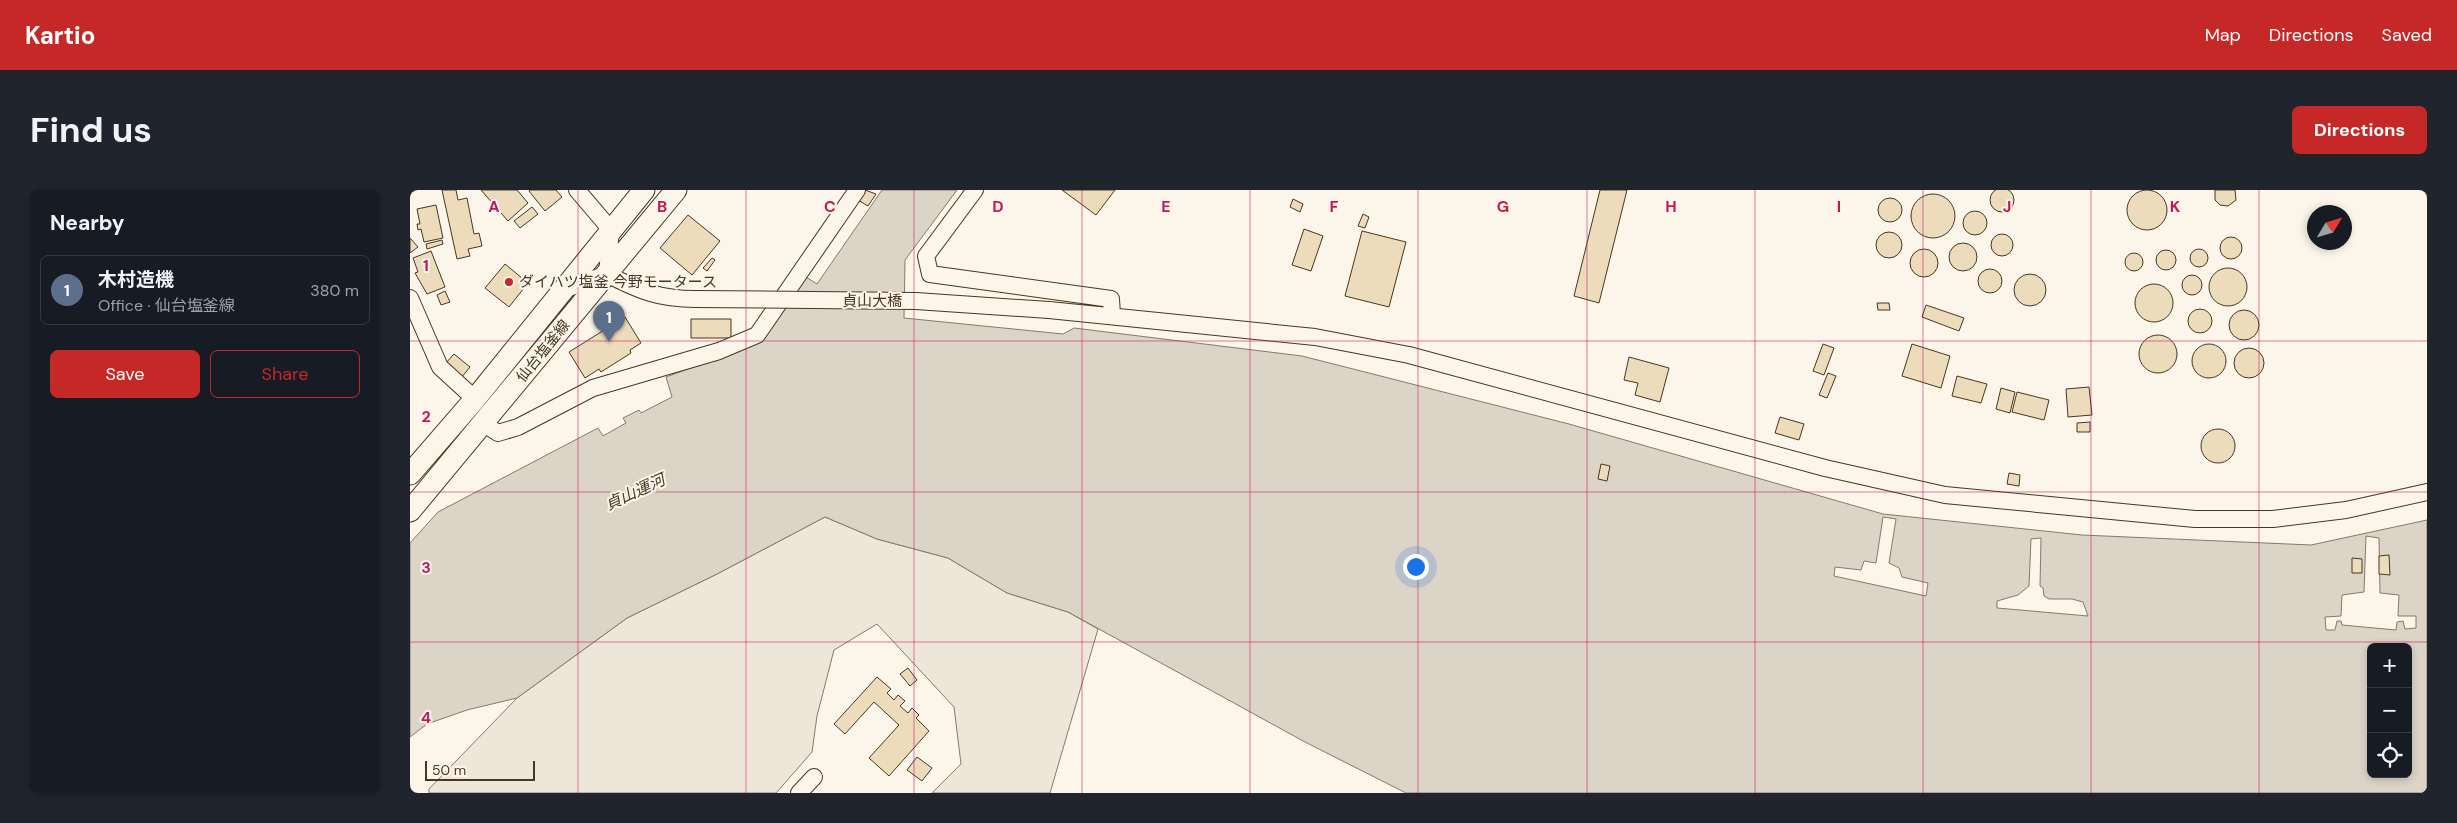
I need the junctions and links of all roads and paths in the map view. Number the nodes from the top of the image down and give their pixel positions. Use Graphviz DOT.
graph roads {
  1 [pos="576,190"];
  2 [pos="644,190"];
  3 [pos="676,190"];
  4 [pos="857,190"];
  5 [pos="975,190"];
  6 [pos="611,230"];
  7 [pos="607,274"];
  8 [pos="566,289"];
  9 [pos="410,298"];
  10 [pos="1112,315"];
  11 [pos="475,399"];
  12 [pos="484,424"];
  13 [pos="410,474"];
  14 [pos="2427,492"];
  15 [pos="410,511"];
  16 [pos="814,777"];
  17 [pos="799,793"];
  1 -- 6 [label="street"];
  2 -- 6 [label="main road, 仙台塩釜線"];
  3 -- 7 [label="main road, 仙台塩釜線"];
  4 -- 12 [label="street"];
  5 -- 10 [label="street"];
  6 -- 7 [label="street"];
  6 -- 8 [label="main road, 仙台塩釜線"];
  7 -- 8 [label="street"];
  7 -- 10 [label="street, 貞山大橋, bridge"];
  7 -- 12 [label="main road, 仙台塩釜線"];
  8 -- 11 [label="main road, 仙台塩釜線"];
  9 -- 11 [label="street"];
  10 -- 14 [label="street, 貞山大橋"];
  11 -- 13 [label="main road, 仙台塩釜線"];
  12 -- 15 [label="main road, 仙台塩釜線"];
  16 -- 17 [label="street"];
}
